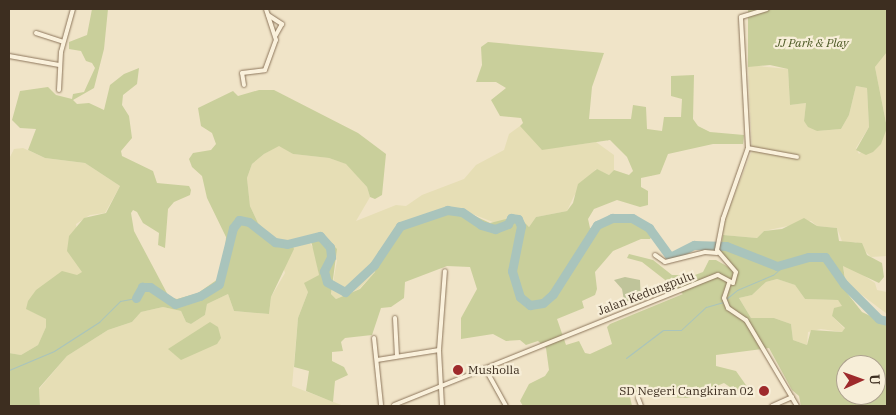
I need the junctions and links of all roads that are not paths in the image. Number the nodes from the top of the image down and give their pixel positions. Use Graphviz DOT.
graph roads {
  1 [pos="73,9"];
  2 [pos="266,9"];
  3 [pos="767,9"];
  4 [pos="744,11"];
  5 [pos="268,15"];
  6 [pos="36,32"];
  7 [pos="276,36"];
  8 [pos="63,42"];
  9 [pos="9,56"];
  10 [pos="59,65"];
  11 [pos="244,85"];
  12 [pos="59,90"];
  13 [pos="748,148"];
  14 [pos="797,157"];
  15 [pos="717,252"];
  16 [pos="655,255"];
  17 [pos="445,271"];
  18 [pos="729,283"];
  19 [pos="395,318"];
  20 [pos="374,338"];
  21 [pos="439,350"];
  22 [pos="397,356"];
  23 [pos="376,360"];
  24 [pos="485,368"];
  25 [pos="441,387"];
  26 [pos="792,397"];
  27 [pos="638,398"];
  28 [pos="394,404"];
  29 [pos="381,405"];
  30 [pos="442,406"];
  31 [pos="506,406"];
  32 [pos="641,406"];
  33 [pos="772,406"];
  34 [pos="797,406"];
  1 -- 8 [label="street"];
  2 -- 5 [label="street"];
  3 -- 4 [label="street"];
  4 -- 13 [label="street"];
  5 -- 7 [label="street"];
  5 -- 7 [label="street"];
  6 -- 8 [label="street"];
  7 -- 11 [label="street"];
  8 -- 10 [label="street"];
  9 -- 10 [label="street"];
  10 -- 12 [label="street"];
  13 -- 14 [label="street"];
  13 -- 15 [label="street"];
  15 -- 16 [label="street"];
  15 -- 18 [label="street"];
  17 -- 21 [label="street"];
  18 -- 24 [label="street, Jalan Kedungpulu"];
  18 -- 26 [label="street"];
  19 -- 22 [label="street"];
  20 -- 23 [label="street"];
  21 -- 22 [label="street"];
  21 -- 25 [label="street"];
  22 -- 23 [label="street"];
  23 -- 29 [label="street"];
  24 -- 25 [label="street, Jalan Kedungpulu"];
  24 -- 31 [label="street"];
  25 -- 28 [label="street, Jalan Kedungpulu"];
  25 -- 30 [label="street"];
  26 -- 33 [label="street"];
  26 -- 34 [label="street"];
  27 -- 32 [label="street"];
}
